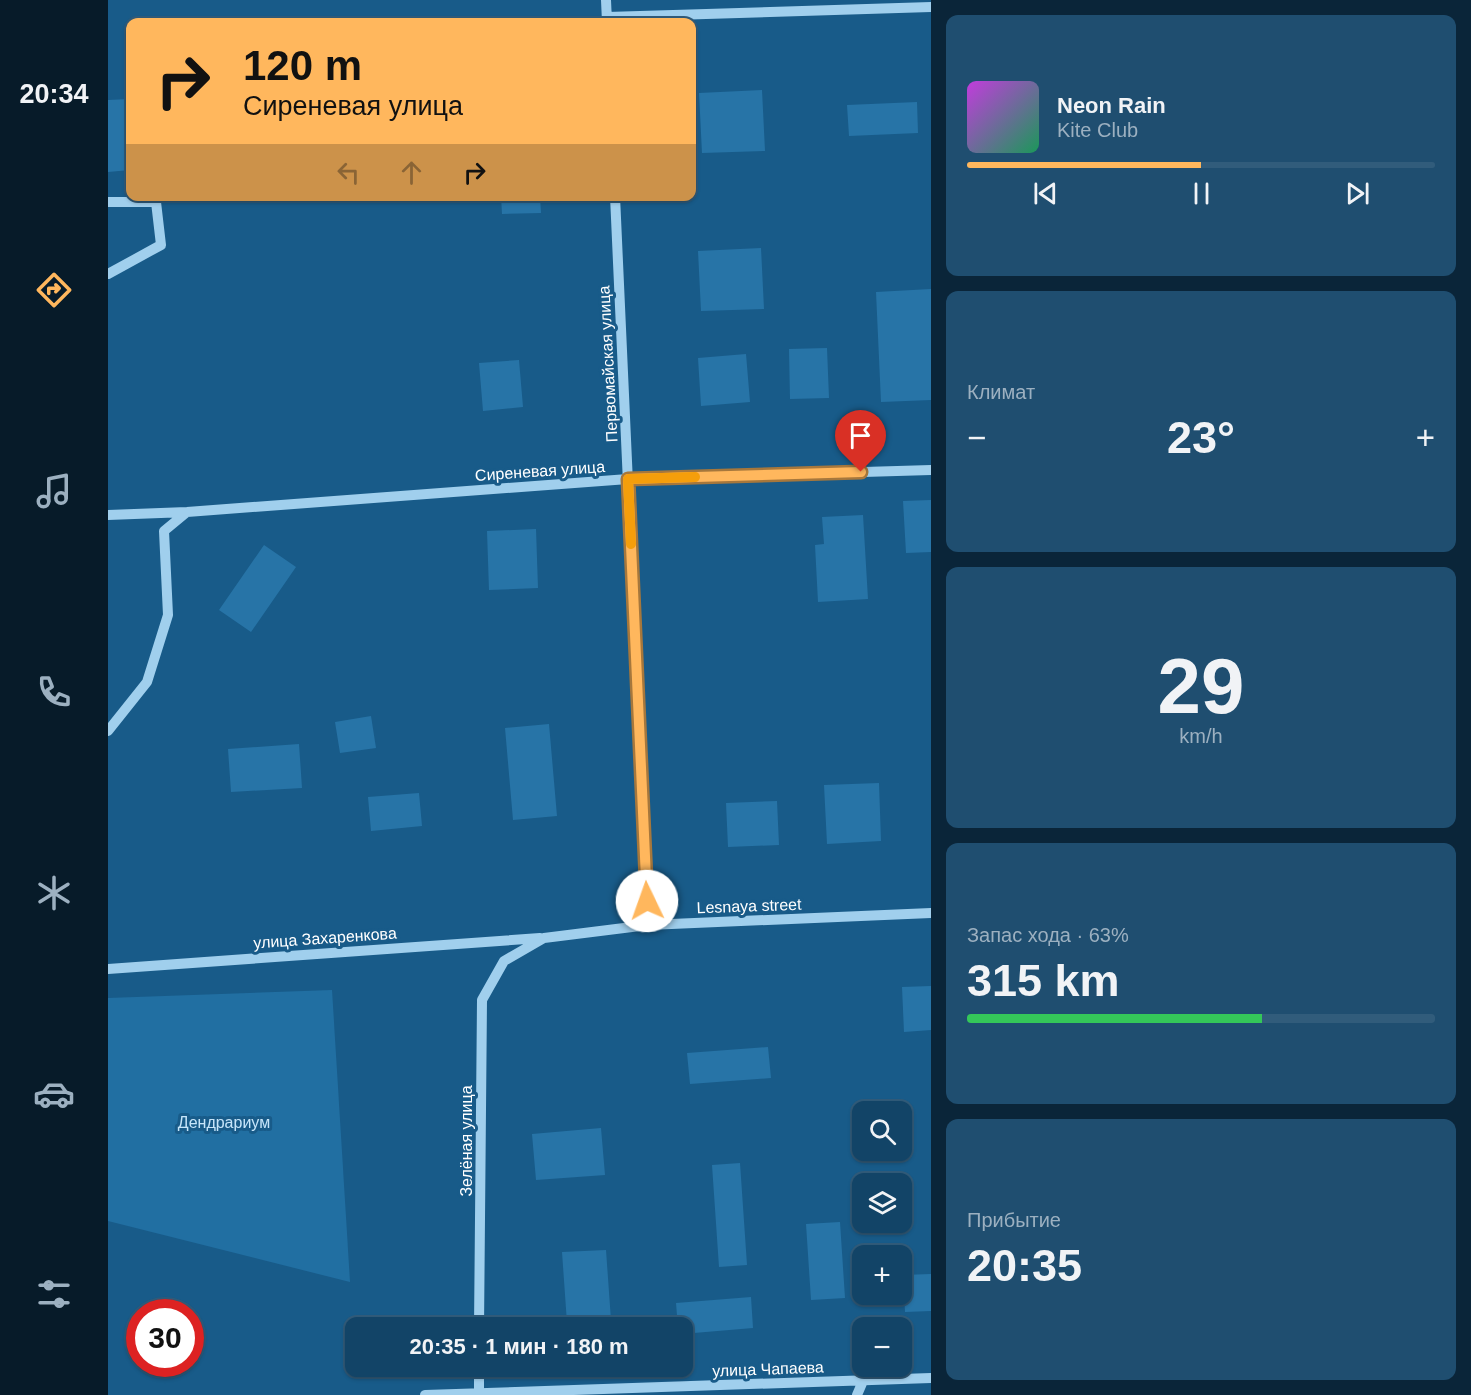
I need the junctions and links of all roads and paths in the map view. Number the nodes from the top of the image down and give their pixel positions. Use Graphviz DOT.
graph roads {
  1 [pos="606,0"];
  2 [pos="931,7"];
  3 [pos="607,18"];
  4 [pos="657,18"];
  5 [pos="615,201"];
  6 [pos="108,202"];
  7 [pos="108,274"];
  8 [pos="931,470"];
  9 [pos="628,479"];
  10 [pos="187,512"];
  11 [pos="108,515"];
  12 [pos="108,731"];
  13 [pos="931,913"];
  14 [pos="648,925"];
  15 [pos="543,938"];
  16 [pos="504,961"];
  17 [pos="108,969"];
  18 [pos="479,1317"];
  19 [pos="479,1377"];
  20 [pos="931,1378"];
  21 [pos="863,1381"];
  22 [pos="479,1394"];
  23 [pos="425,1395"];
  24 [pos="856,1395"];
  1 -- 3 [label="street"];
  2 -- 4 [label="street"];
  5 -- 9 [label="street, Первомайская улица"];
  6 -- 7 [label="street"];
  8 -- 9 [label="street, Сиреневая улица"];
  9 -- 10 [label="street, Сиреневая улица"];
  9 -- 14 [label="street, Первомайская улица"];
  10 -- 11 [label="street, Сиреневая улица"];
  10 -- 12 [label="street"];
  13 -- 14 [label="street, Lesnaya street"];
  14 -- 15 [label="street, Lesnaya street"];
  15 -- 16 [label="street, Lesnaya street"];
  15 -- 17 [label="street, улица Захаренкова"];
  16 -- 18 [label="street, Зелёная улица"];
  19 -- 22 [label="street"];
  20 -- 21 [label="street, улица Чапаева"];
  21 -- 22 [label="street, улица Чапаева"];
  21 -- 24 [label="street"];
  22 -- 23 [label="street, улица Чапаева"];
}
